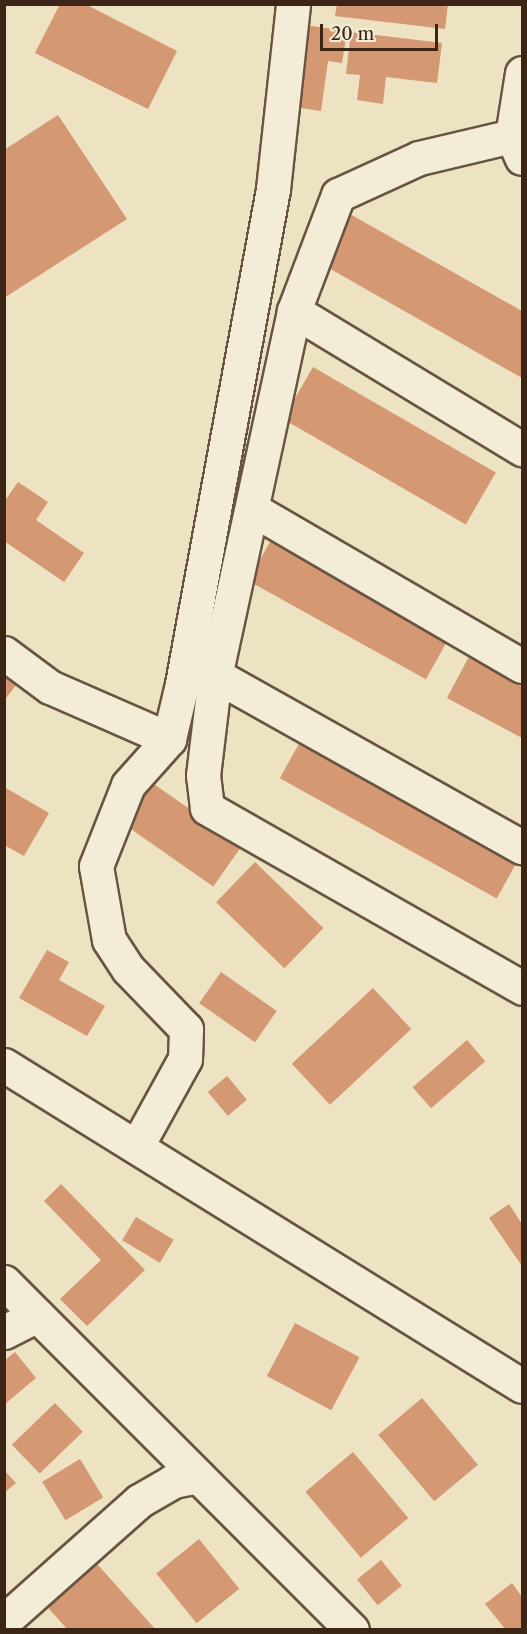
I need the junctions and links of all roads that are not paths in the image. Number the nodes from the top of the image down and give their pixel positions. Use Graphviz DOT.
graph roads {
  1 [pos="293,4"];
  2 [pos="522,73"];
  3 [pos="517,147"];
  4 [pos="294,310"];
  5 [pos="522,449"];
  6 [pos="252,509"];
  7 [pos="4,653"];
  8 [pos="522,666"];
  9 [pos="216,675"];
  10 [pos="169,739"];
  11 [pos="522,847"];
  12 [pos="522,988"];
  13 [pos="4,1065"];
  14 [pos="138,1144"];
  15 [pos="4,1282"];
  16 [pos="37,1315"];
  17 [pos="4,1332"];
  18 [pos="522,1386"];
  19 [pos="198,1476"];
  20 [pos="4,1621"];
  21 [pos="352,1629"];
  1 -- 10 [label="street"];
  2 -- 3 [label="street"];
  3 -- 4 [label="street"];
  4 -- 5 [label="street"];
  4 -- 6 [label="street"];
  6 -- 8 [label="street"];
  6 -- 9 [label="street"];
  7 -- 10 [label="street"];
  9 -- 11 [label="street"];
  9 -- 12 [label="street"];
  10 -- 14 [label="street"];
  13 -- 14 [label="street"];
  14 -- 18 [label="street"];
  15 -- 16 [label="street"];
  16 -- 17 [label="street"];
  16 -- 19 [label="street"];
  19 -- 20 [label="street"];
  19 -- 21 [label="street"];
}
